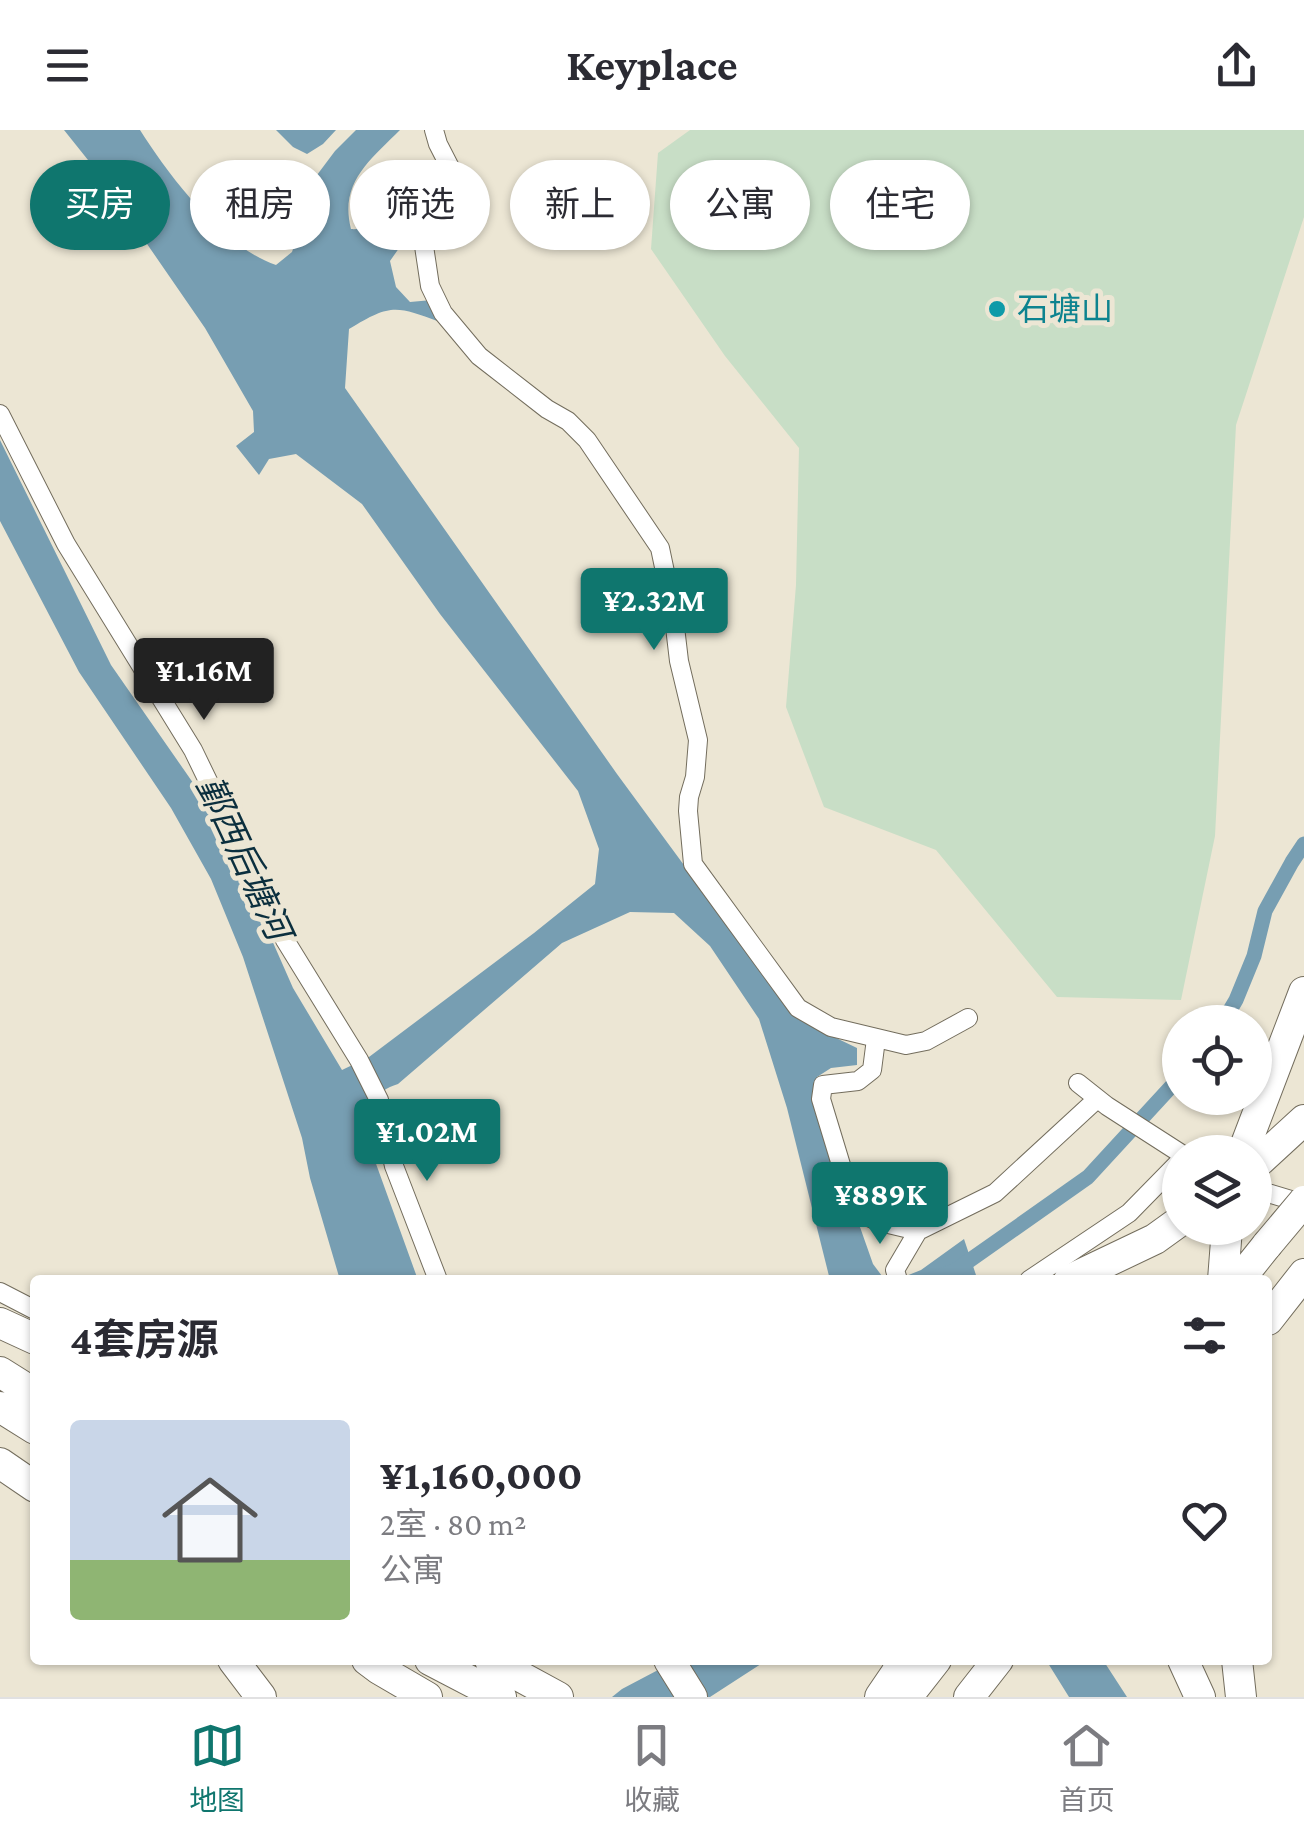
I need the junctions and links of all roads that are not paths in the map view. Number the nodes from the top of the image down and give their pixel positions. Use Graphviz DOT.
graph roads {
  1 [pos="434,130"];
  2 [pos="0,414"];
  3 [pos="1304,992"];
  4 [pos="968,1018"];
  5 [pos="876,1039"];
  6 [pos="1078,1083"];
  7 [pos="1102,1103"];
  8 [pos="1304,1120"];
  9 [pos="1249,1135"];
  10 [pos="1162,1144"];
  11 [pos="1272,1149"];
  12 [pos="1162,1170"];
  13 [pos="1272,1194"];
  14 [pos="1304,1202"];
  15 [pos="918,1232"];
  16 [pos="1162,1234"];
  17 [pos="1226,1245"];
  18 [pos="1304,1274"];
  19 [pos="436,1275"];
  20 [pos="896,1275"];
  21 [pos="1036,1275"];
  22 [pos="1080,1275"];
  23 [pos="1223,1275"];
  24 [pos="1243,1275"];
  25 [pos="0,1292"];
  26 [pos="30,1307"];
  27 [pos="1272,1315"];
  28 [pos="0,1323"];
  29 [pos="30,1337"];
  30 [pos="0,1372"];
  31 [pos="30,1391"];
  32 [pos="0,1407"];
  33 [pos="30,1426"];
  34 [pos="0,1463"];
  35 [pos="30,1484"];
  36 [pos="237,1665"];
  37 [pos="374,1665"];
  38 [pos="440,1665"];
  39 [pos="499,1665"];
  40 [pos="672,1665"];
  41 [pos="926,1665"];
  42 [pos="994,1665"];
  43 [pos="1185,1665"];
  44 [pos="1237,1665"];
  45 [pos="896,1681"];
  46 [pos="260,1697"];
  47 [pos="427,1697"];
  48 [pos="501,1697"];
  49 [pos="558,1697"];
  50 [pos="692,1697"];
  51 [pos="969,1697"];
  52 [pos="1200,1697"];
  53 [pos="1241,1697"];
  1 -- 5 [label="street"];
  2 -- 19 [label="street"];
  3 -- 9 [label="highway"];
  4 -- 5 [label="street"];
  5 -- 15 [label="street"];
  6 -- 7 [label="street"];
  7 -- 10 [label="street"];
  7 -- 15 [label="street"];
  8 -- 11 [label="highway"];
  12 -- 21 [label="street"];
  13 -- 14 [label="street"];
  14 -- 24 [label="highway, bridge"];
  15 -- 20 [label="street"];
  16 -- 22 [label="highway"];
  17 -- 23 [label="highway"];
  18 -- 27 [label="highway"];
  25 -- 26 [label="street"];
  28 -- 29 [label="highway"];
  30 -- 31 [label="highway"];
  32 -- 33 [label="highway"];
  34 -- 35 [label="highway"];
  36 -- 46 [label="highway"];
  37 -- 47 [label="highway"];
  38 -- 48 [label="highway"];
  39 -- 49 [label="highway"];
  40 -- 50 [label="highway"];
  41 -- 45 [label="highway"];
  42 -- 51 [label="highway"];
  43 -- 52 [label="highway"];
  44 -- 53 [label="highway"];
}
